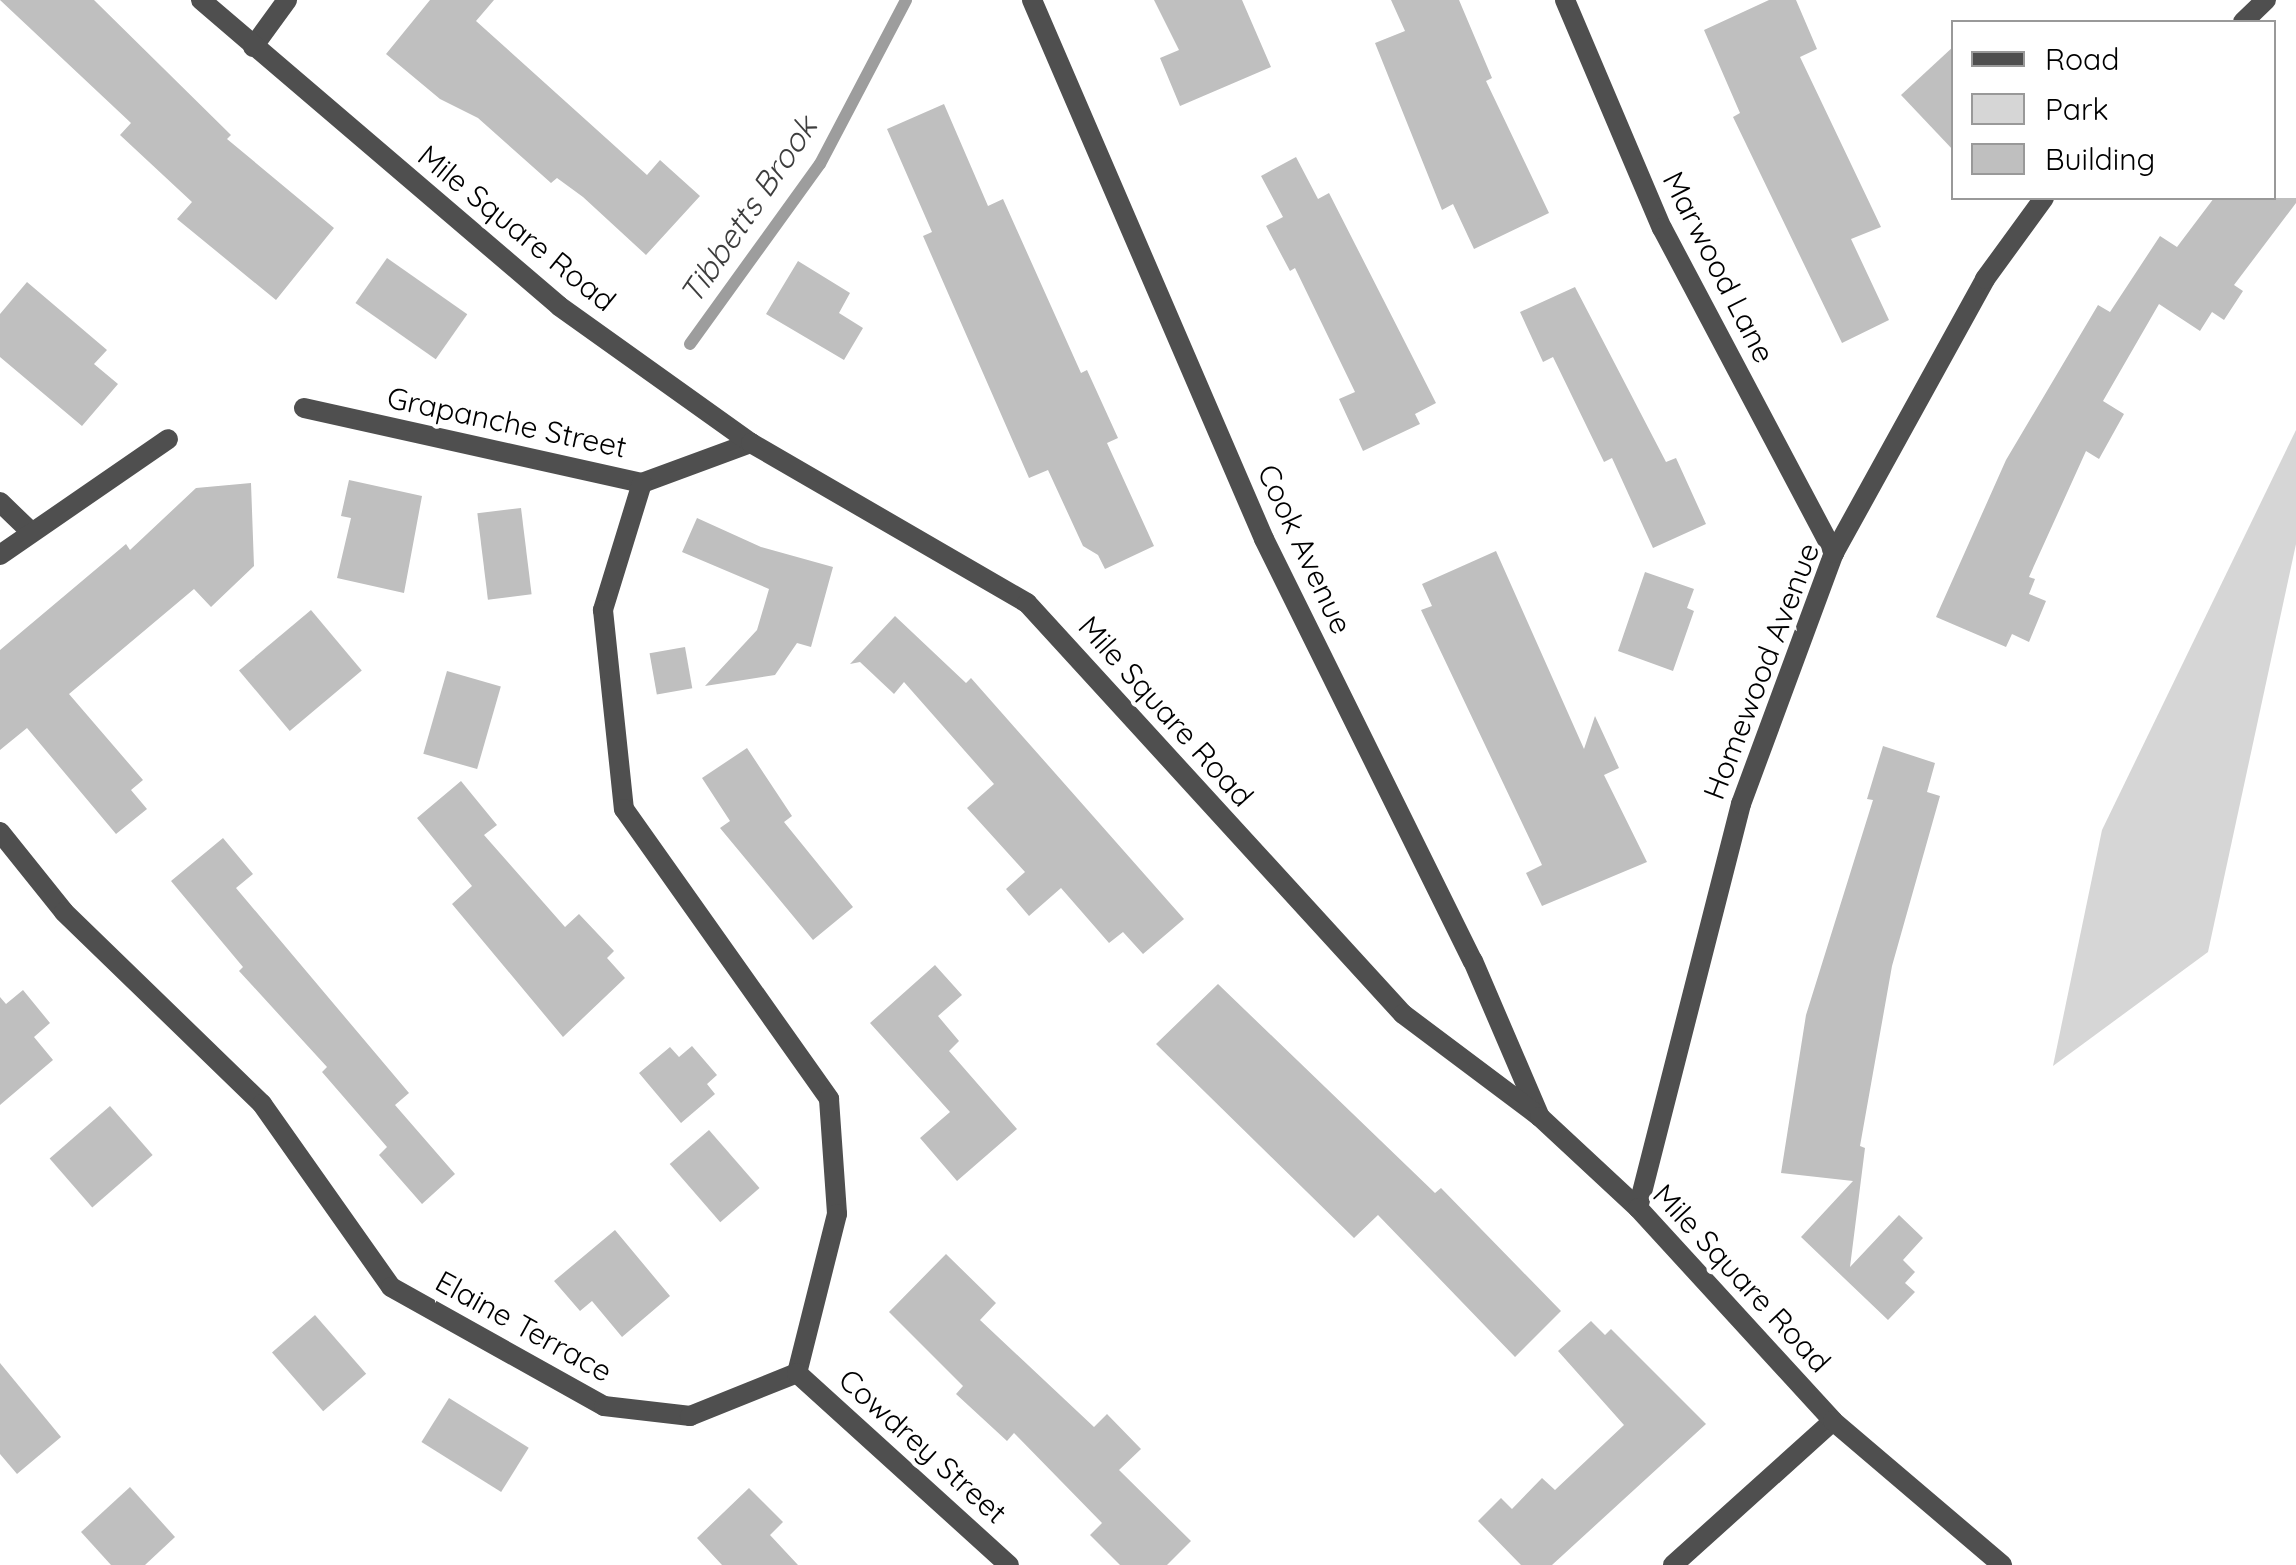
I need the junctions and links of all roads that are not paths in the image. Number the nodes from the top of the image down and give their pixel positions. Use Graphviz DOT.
graph roads {
  1 [pos="201,0"];
  2 [pos="287,0"];
  3 [pos="1032,0"];
  4 [pos="1565,0"];
  5 [pos="2266,0"];
  6 [pos="2244,20"];
  7 [pos="252,47"];
  8 [pos="2043,200"];
  9 [pos="304,408"];
  10 [pos="168,439"];
  11 [pos="752,443"];
  12 [pos="642,483"];
  13 [pos="0,502"];
  14 [pos="29,530"];
  15 [pos="1834,554"];
  16 [pos="0,555"];
  17 [pos="0,832"];
  18 [pos="1540,1117"];
  19 [pos="1638,1208"];
  20 [pos="796,1373"];
  21 [pos="1833,1421"];
  22 [pos="1009,1565"];
  23 [pos="1673,1565"];
  24 [pos="2002,1565"];
  1 -- 7 [label="street, Mile Square Road"];
  2 -- 7 [label="street"];
  3 -- 18 [label="street, Cook Avenue"];
  4 -- 15 [label="street, Marwood Lane"];
  5 -- 6 [label="street"];
  7 -- 11 [label="street, Mile Square Road"];
  8 -- 15 [label="street, Homewood Avenue"];
  9 -- 12 [label="street, Grapanche Street"];
  10 -- 14 [label="street"];
  11 -- 12 [label="street, Grapanche Street"];
  11 -- 18 [label="street, Mile Square Road"];
  12 -- 20 [label="street"];
  13 -- 14 [label="street"];
  14 -- 16 [label="street"];
  15 -- 19 [label="street, Homewood Avenue"];
  17 -- 20 [label="street, Elaine Terrace"];
  18 -- 19 [label="street, Mile Square Road"];
  19 -- 21 [label="street, Mile Square Road"];
  20 -- 22 [label="street, Cowdrey Street"];
  21 -- 23 [label="street"];
  21 -- 24 [label="street, Mile Square Road"];
}
